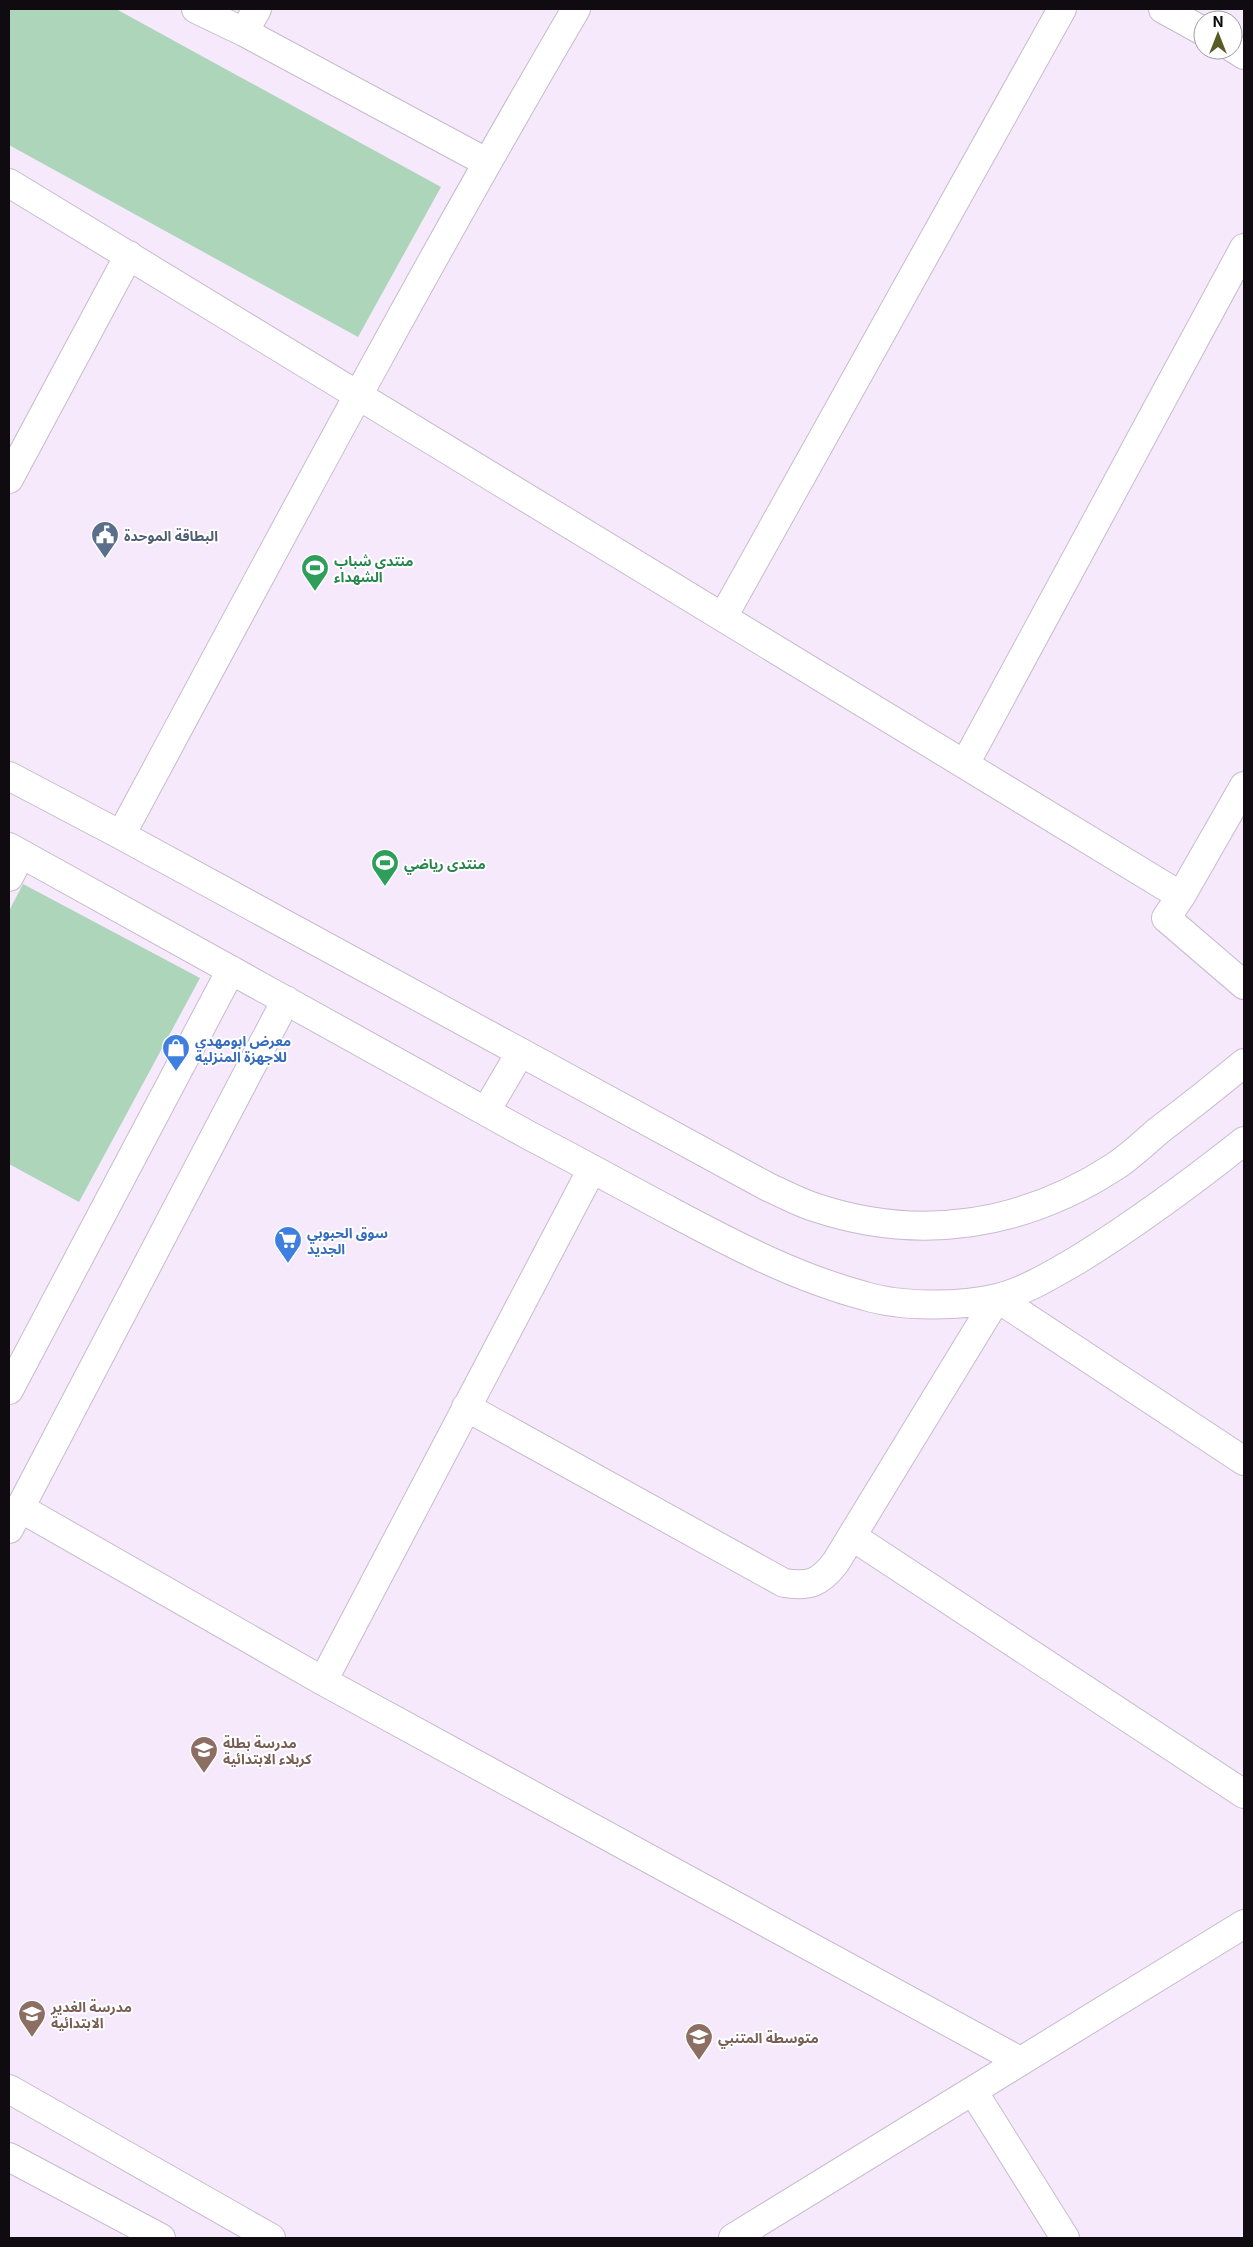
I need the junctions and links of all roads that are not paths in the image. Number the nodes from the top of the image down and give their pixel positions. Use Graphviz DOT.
graph roads {
  1 [pos="196,9"];
  2 [pos="576,9"];
  3 [pos="1062,9"];
  4 [pos="1173,11"];
  5 [pos="250,20"];
  6 [pos="1193,24"];
  7 [pos="486,162"];
  8 [pos="9,183"];
  9 [pos="1244,248"];
  10 [pos="130,255"];
  11 [pos="358,395"];
  12 [pos="9,479"];
  13 [pos="722,617"];
  14 [pos="965,764"];
  15 [pos="9,776"];
  16 [pos="1244,786"];
  17 [pos="121,835"];
  18 [pos="13,859"];
  19 [pos="1181,896"];
  20 [pos="231,970"];
  21 [pos="1244,986"];
  22 [pos="286,1000"];
  23 [pos="520,1054"];
  24 [pos="1244,1063"];
  25 [pos="486,1111"];
  26 [pos="1244,1141"];
  27 [pos="592,1169"];
  28 [pos="997,1298"];
  29 [pos="9,1390"];
  30 [pos="466,1407"];
  31 [pos="1244,1461"];
  32 [pos="14,1519"];
  33 [pos="853,1537"];
  34 [pos="323,1681"];
  35 [pos="1244,1794"];
  36 [pos="1244,1924"];
  37 [pos="1020,2062"];
  38 [pos="9,2089"];
  39 [pos="973,2091"];
  40 [pos="9,2157"];
  41 [pos="161,2238"];
  42 [pos="271,2238"];
  43 [pos="733,2238"];
  44 [pos="1065,2238"];
  1 -- 5 [label="street"];
  2 -- 7 [label="street"];
  3 -- 13 [label="street"];
  4 -- 6 [label="street"];
  5 -- 7 [label="street"];
  7 -- 11 [label="street"];
  8 -- 10 [label="street"];
  9 -- 14 [label="street"];
  10 -- 11 [label="street"];
  10 -- 12 [label="street"];
  11 -- 13 [label="street"];
  11 -- 17 [label="street"];
  13 -- 14 [label="street"];
  14 -- 19 [label="street"];
  15 -- 17 [label="street"];
  16 -- 19 [label="street"];
  17 -- 23 [label="street"];
  18 -- 20 [label="street"];
  19 -- 21 [label="street"];
  20 -- 22 [label="street"];
  20 -- 29 [label="street"];
  22 -- 25 [label="street"];
  22 -- 32 [label="street"];
  23 -- 24 [label="street"];
  23 -- 25 [label="street"];
  25 -- 27 [label="street"];
  26 -- 28 [label="street"];
  27 -- 28 [label="street"];
  27 -- 30 [label="street"];
  28 -- 31 [label="street"];
  28 -- 33 [label="street"];
  30 -- 33 [label="street"];
  30 -- 34 [label="street"];
  32 -- 34 [label="street"];
  33 -- 35 [label="street"];
  34 -- 37 [label="street"];
  36 -- 37 [label="street"];
  37 -- 39 [label="street"];
  38 -- 42 [label="street"];
  39 -- 43 [label="street"];
  39 -- 44 [label="street"];
  40 -- 41 [label="street"];
}
